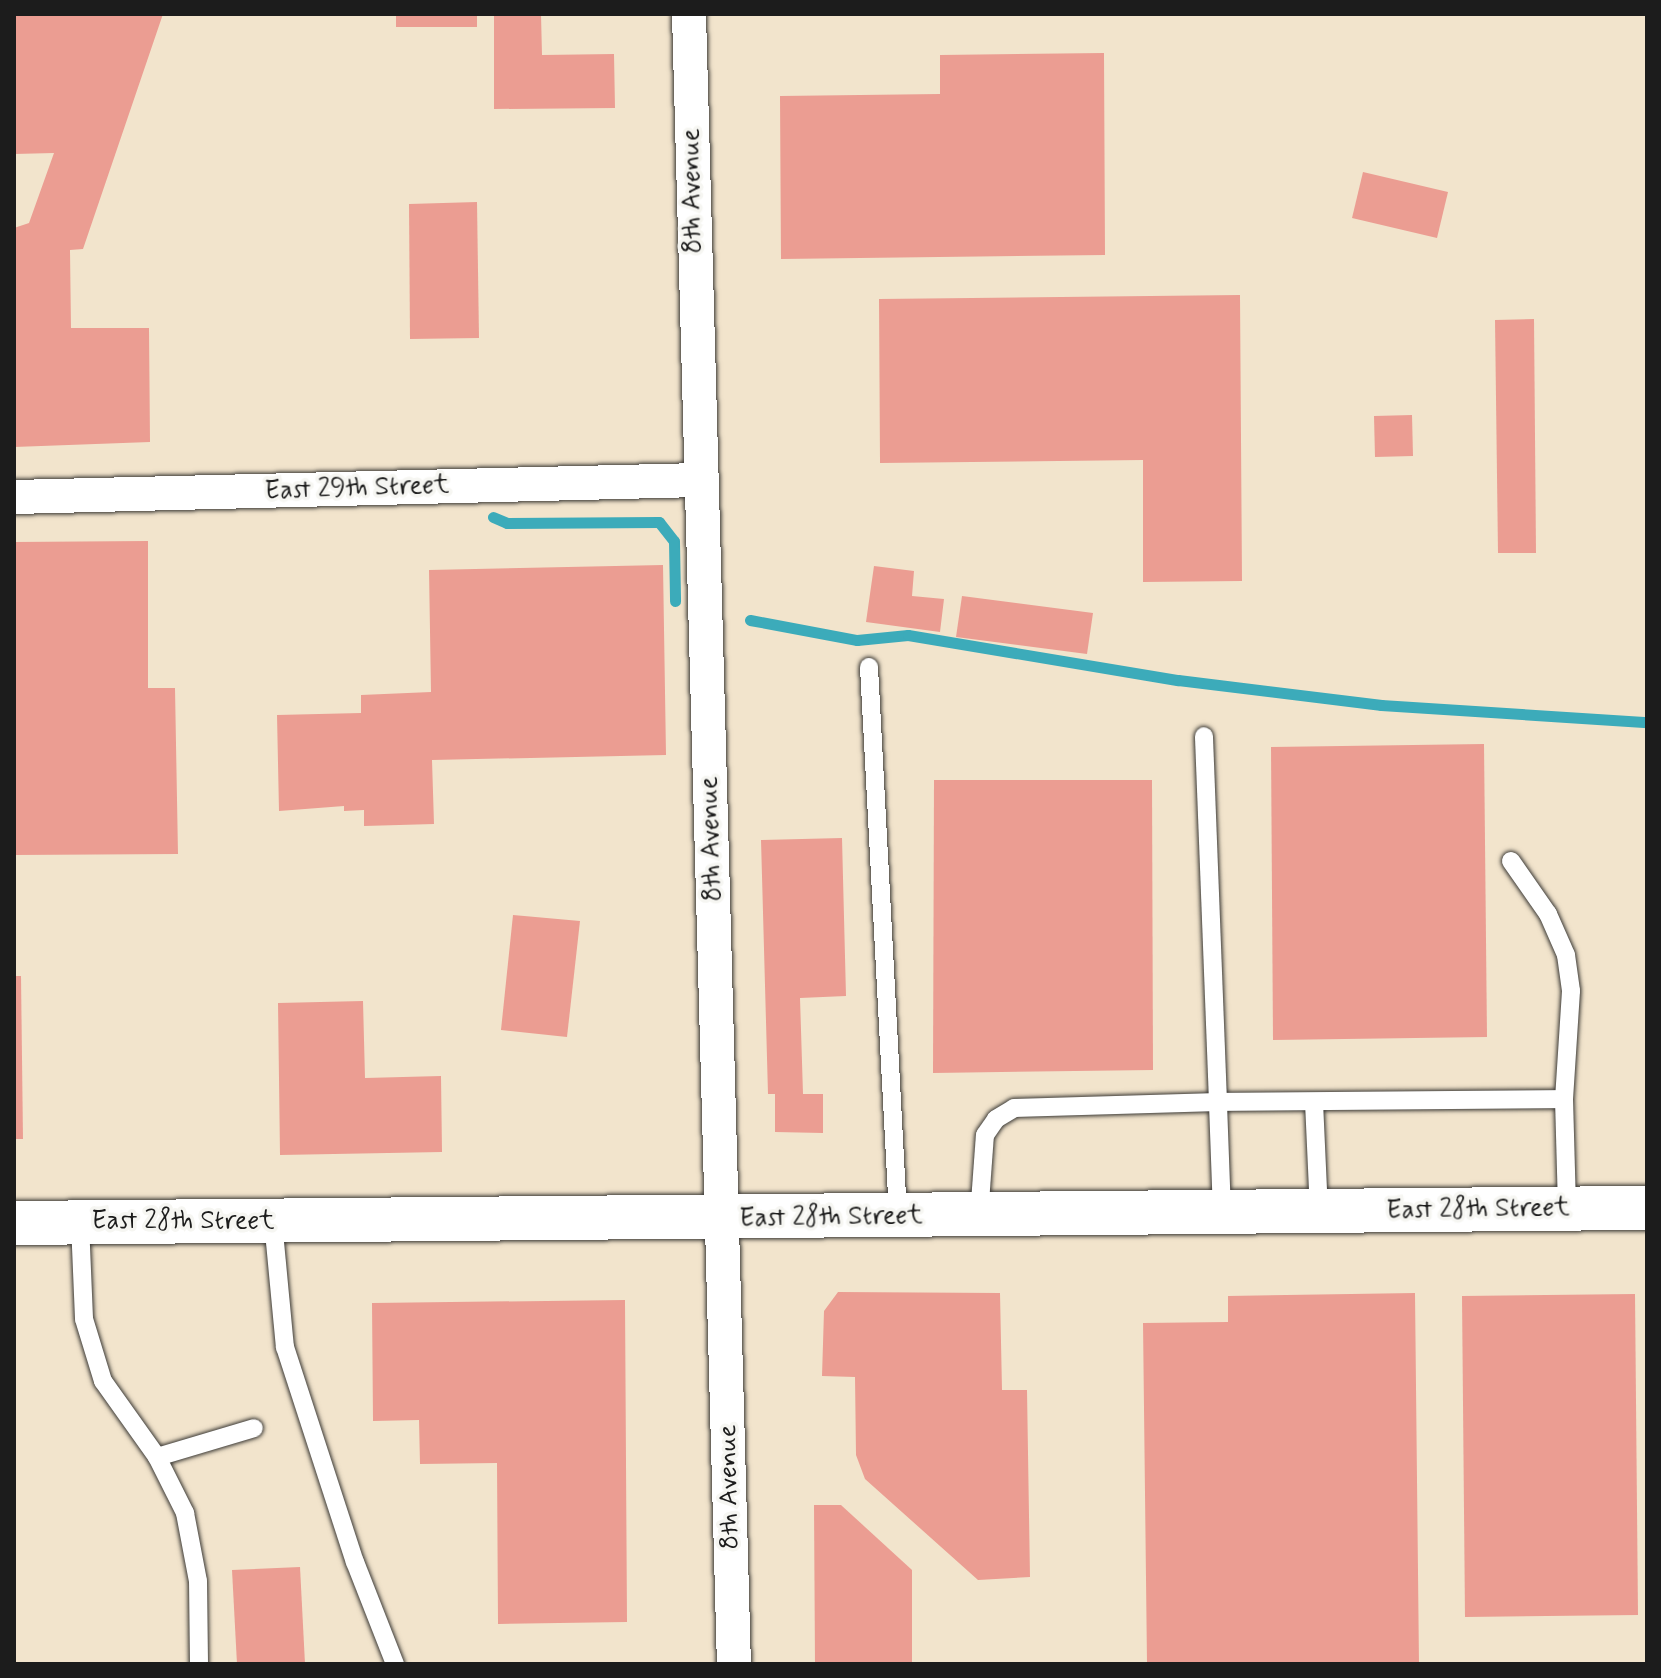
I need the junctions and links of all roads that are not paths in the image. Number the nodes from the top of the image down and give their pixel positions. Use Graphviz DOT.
graph roads {
  1 [pos="689,14"];
  2 [pos="700,480"];
  3 [pos="14,497"];
  4 [pos="869,667"];
  5 [pos="1204,736"];
  6 [pos="1511,861"];
  7 [pos="1564,1099"];
  8 [pos="1218,1102"];
  9 [pos="1314,1102"];
  10 [pos="1647,1208"];
  11 [pos="1567,1209"];
  12 [pos="1319,1212"];
  13 [pos="1222,1213"];
  14 [pos="979,1216"];
  15 [pos="898,1217"];
  16 [pos="724,1219"];
  17 [pos="273,1221"];
  18 [pos="14,1223"];
  19 [pos="80,1223"];
  20 [pos="254,1428"];
  21 [pos="157,1457"];
  22 [pos="199,1664"];
  23 [pos="395,1664"];
  24 [pos="734,1664"];
  1 -- 2 [label="street, 8th Avenue"];
  2 -- 3 [label="street, East 29th Street"];
  2 -- 16 [label="street, 8th Avenue"];
  4 -- 15 [label="lane"];
  5 -- 8 [label="lane"];
  6 -- 7 [label="lane"];
  7 -- 9 [label="lane"];
  7 -- 11 [label="lane"];
  8 -- 9 [label="lane"];
  8 -- 13 [label="lane"];
  8 -- 14 [label="lane"];
  9 -- 12 [label="lane"];
  10 -- 11 [label="street, East 28th Street"];
  11 -- 12 [label="street, East 28th Street"];
  12 -- 13 [label="street, East 28th Street"];
  13 -- 14 [label="street, East 28th Street"];
  14 -- 15 [label="street, East 28th Street"];
  15 -- 16 [label="street, East 28th Street"];
  16 -- 17 [label="street, East 28th Street"];
  16 -- 24 [label="street, 8th Avenue"];
  17 -- 19 [label="street, East 28th Street"];
  17 -- 23 [label="lane"];
  18 -- 19 [label="street, East 28th Street"];
  19 -- 21 [label="lane"];
  20 -- 21 [label="lane"];
  21 -- 22 [label="lane"];
}
